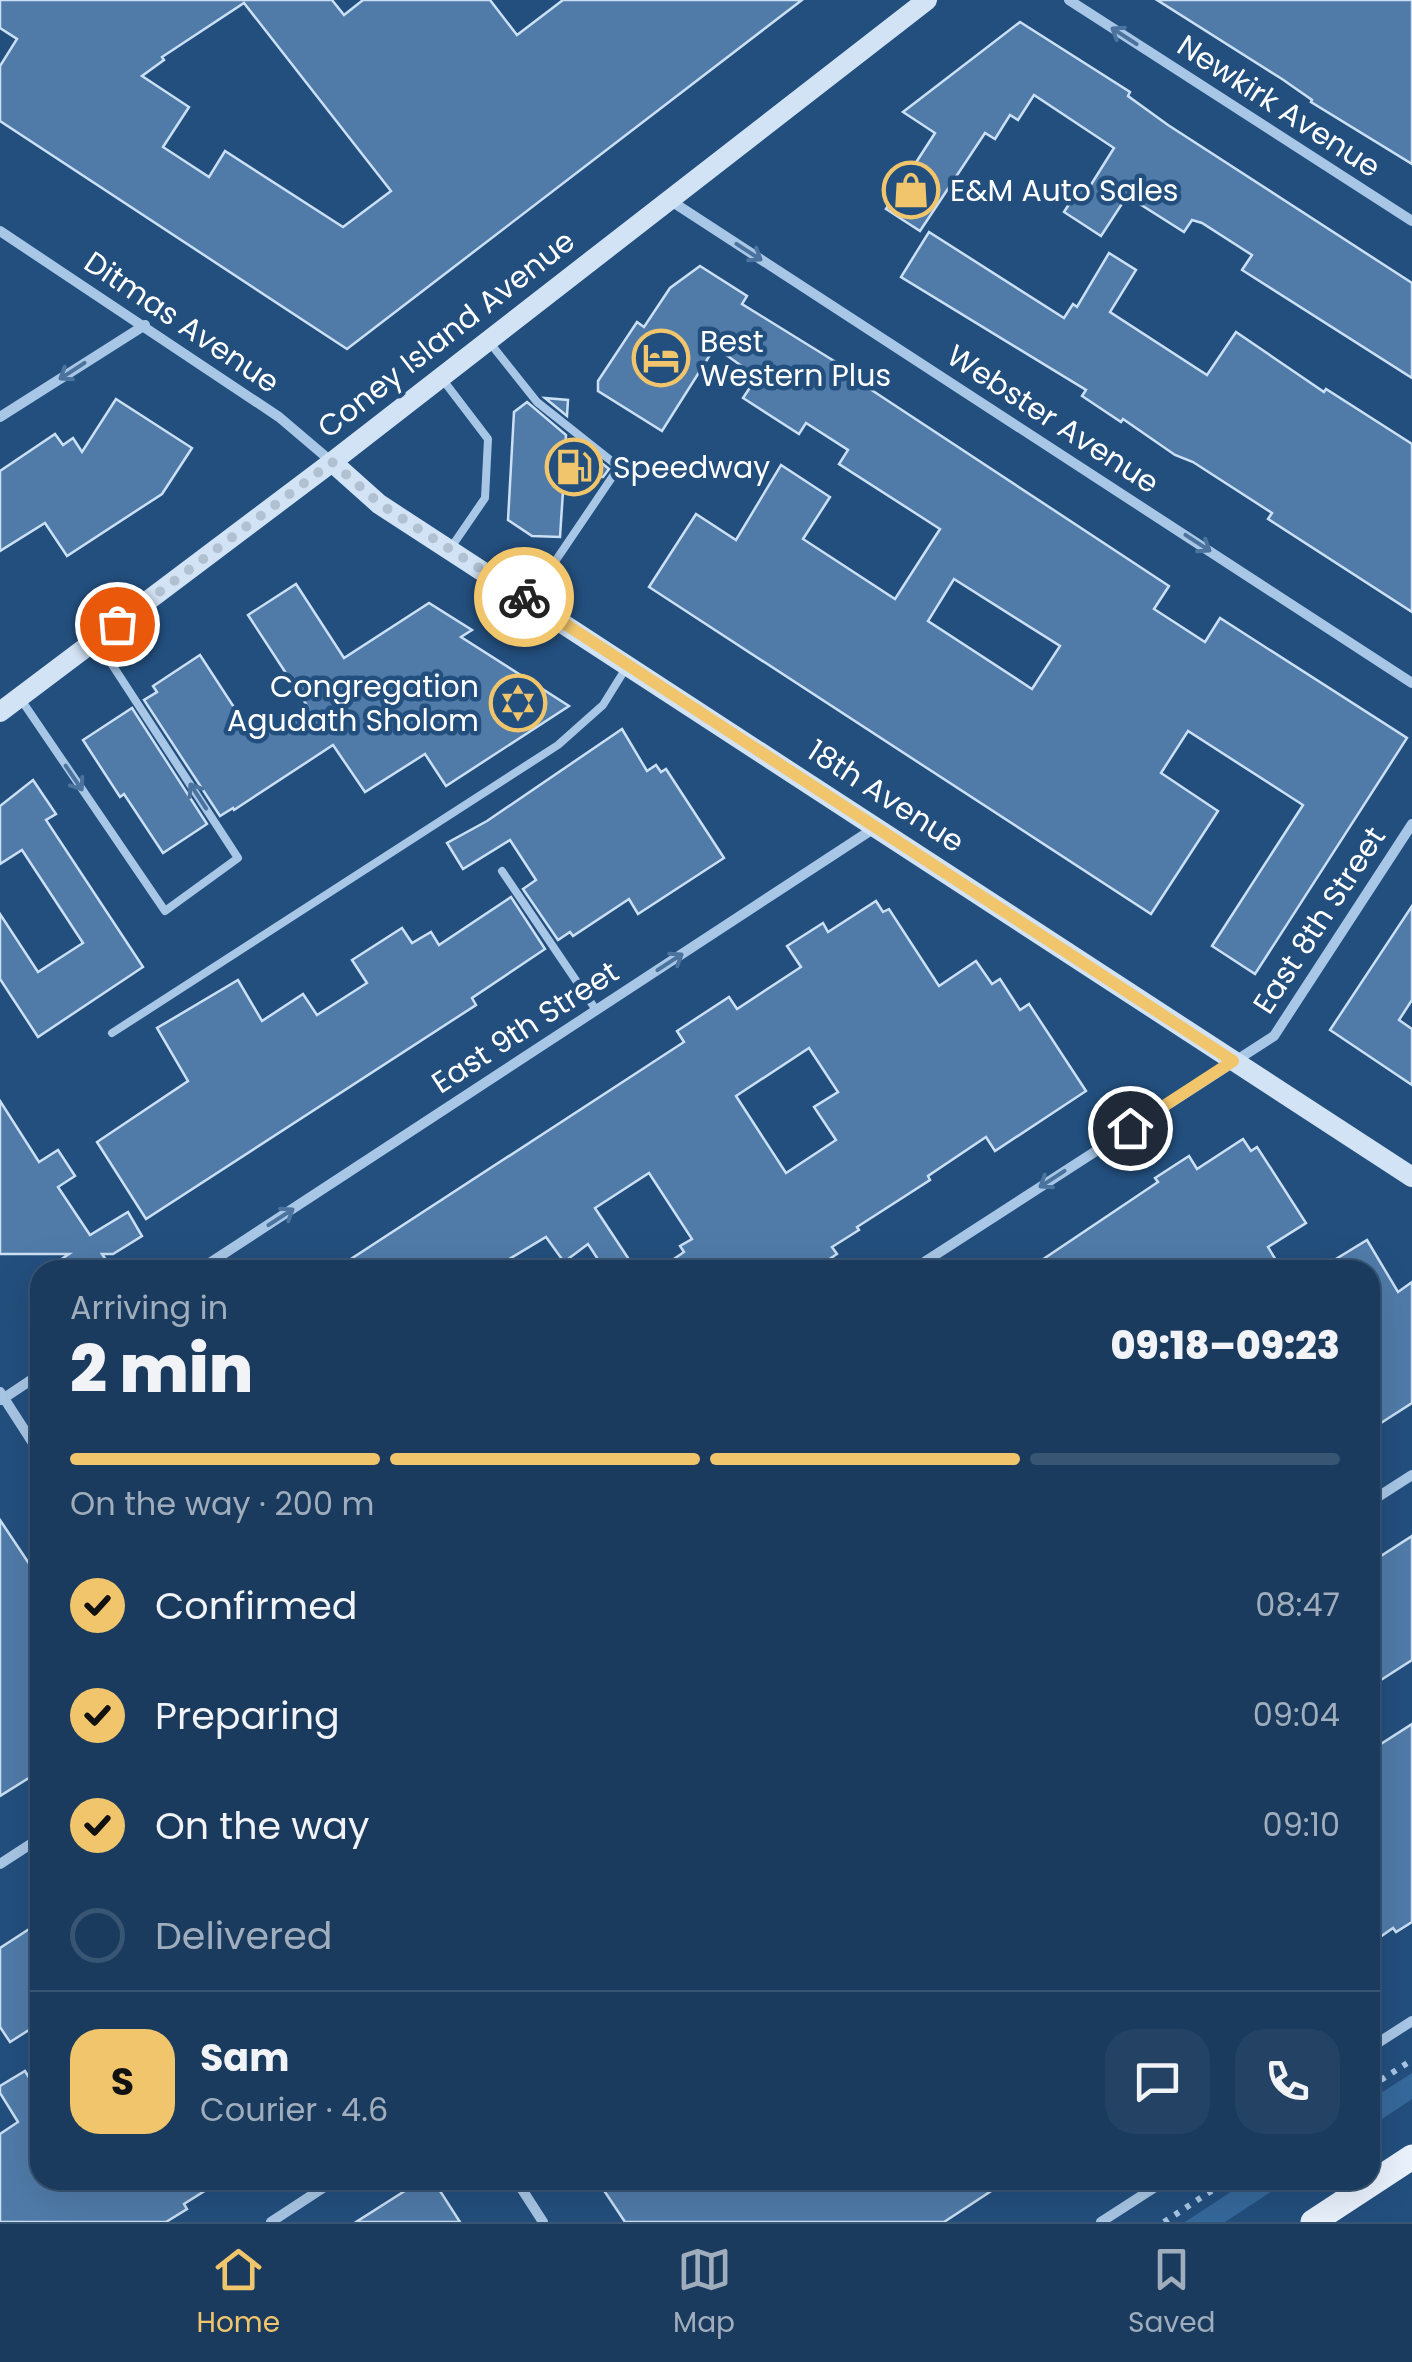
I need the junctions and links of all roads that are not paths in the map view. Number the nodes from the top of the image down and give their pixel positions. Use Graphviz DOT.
graph roads {
  1 [pos="927,0"];
  2 [pos="1068,0"];
  3 [pos="668,198"];
  4 [pos="1412,221"];
  5 [pos="0,230"];
  6 [pos="145,325"];
  7 [pos="487,339"];
  8 [pos="440,376"];
  9 [pos="0,417"];
  10 [pos="332,462"];
  11 [pos="450,549"];
  12 [pos="529,600"];
  13 [pos="96,640"];
  14 [pos="628,664"];
  15 [pos="1412,682"];
  16 [pos="20,697"];
  17 [pos="0,712"];
  18 [pos="1412,824"];
  19 [pos="878,826"];
  20 [pos="502,871"];
  21 [pos="596,1010"];
  22 [pos="112,1033"];
  23 [pos="1233,1061"];
  24 [pos="1412,1177"];
  25 [pos="214,1260"];
  26 [pos="927,1260"];
  27 [pos="30,1380"];
  28 [pos="1,1397"];
  29 [pos="30,1439"];
  30 [pos="1412,1474"];
  31 [pos="1380,1495"];
  32 [pos="30,1844"];
  33 [pos="0,1864"];
  34 [pos="1412,2020"];
  35 [pos="1380,2041"];
  36 [pos="1412,2157"];
  37 [pos="1380,2178"];
  38 [pos="320,2190"];
  39 [pos="523,2190"];
  40 [pos="1151,2190"];
  41 [pos="1362,2190"];
  42 [pos="271,2222"];
  43 [pos="544,2222"];
  44 [pos="1101,2222"];
  45 [pos="1313,2222"];
  1 -- 3 [label="street, Coney Island Avenue"];
  4 -- 2 [label="street, Newkirk Avenue, one-way"];
  3 -- 7 [label="street, Coney Island Avenue"];
  3 -- 15 [label="street, Webster Avenue, one-way"];
  5 -- 6 [label="street, Ditmas Avenue"];
  6 -- 9 [label="street, one-way"];
  6 -- 10 [label="street, Ditmas Avenue"];
  7 -- 8 [label="street, Coney Island Avenue"];
  7 -- 12 [label="lane"];
  8 -- 10 [label="street, Coney Island Avenue"];
  8 -- 11 [label="lane"];
  10 -- 11 [label="street, 18th Avenue"];
  10 -- 13 [label="street, Coney Island Avenue"];
  11 -- 12 [label="street, 18th Avenue"];
  12 -- 14 [label="street, 18th Avenue"];
  13 -- 16 [label="street, Coney Island Avenue"];
  16 -- 13 [label="lane, one-way"];
  14 -- 19 [label="street, 18th Avenue"];
  14 -- 22 [label="lane"];
  16 -- 17 [label="street, Coney Island Avenue"];
  18 -- 23 [label="street, East 8th Street"];
  21 -- 19 [label="street, East 9th Street, one-way"];
  19 -- 23 [label="street, 18th Avenue"];
  20 -- 21 [label="lane"];
  25 -- 21 [label="street, East 9th Street, one-way"];
  23 -- 24 [label="street, 18th Avenue"];
  23 -- 26 [label="street, East 8th Street, one-way"];
  27 -- 28 [label="street"];
  28 -- 29 [label="street"];
  30 -- 31 [label="street"];
  32 -- 33 [label="street"];
  34 -- 35 [label="street"];
  36 -- 37 [label="main road"];
  38 -- 42 [label="street"];
  39 -- 43 [label="street"];
  40 -- 44 [label="street"];
  41 -- 45 [label="main road"];
}
